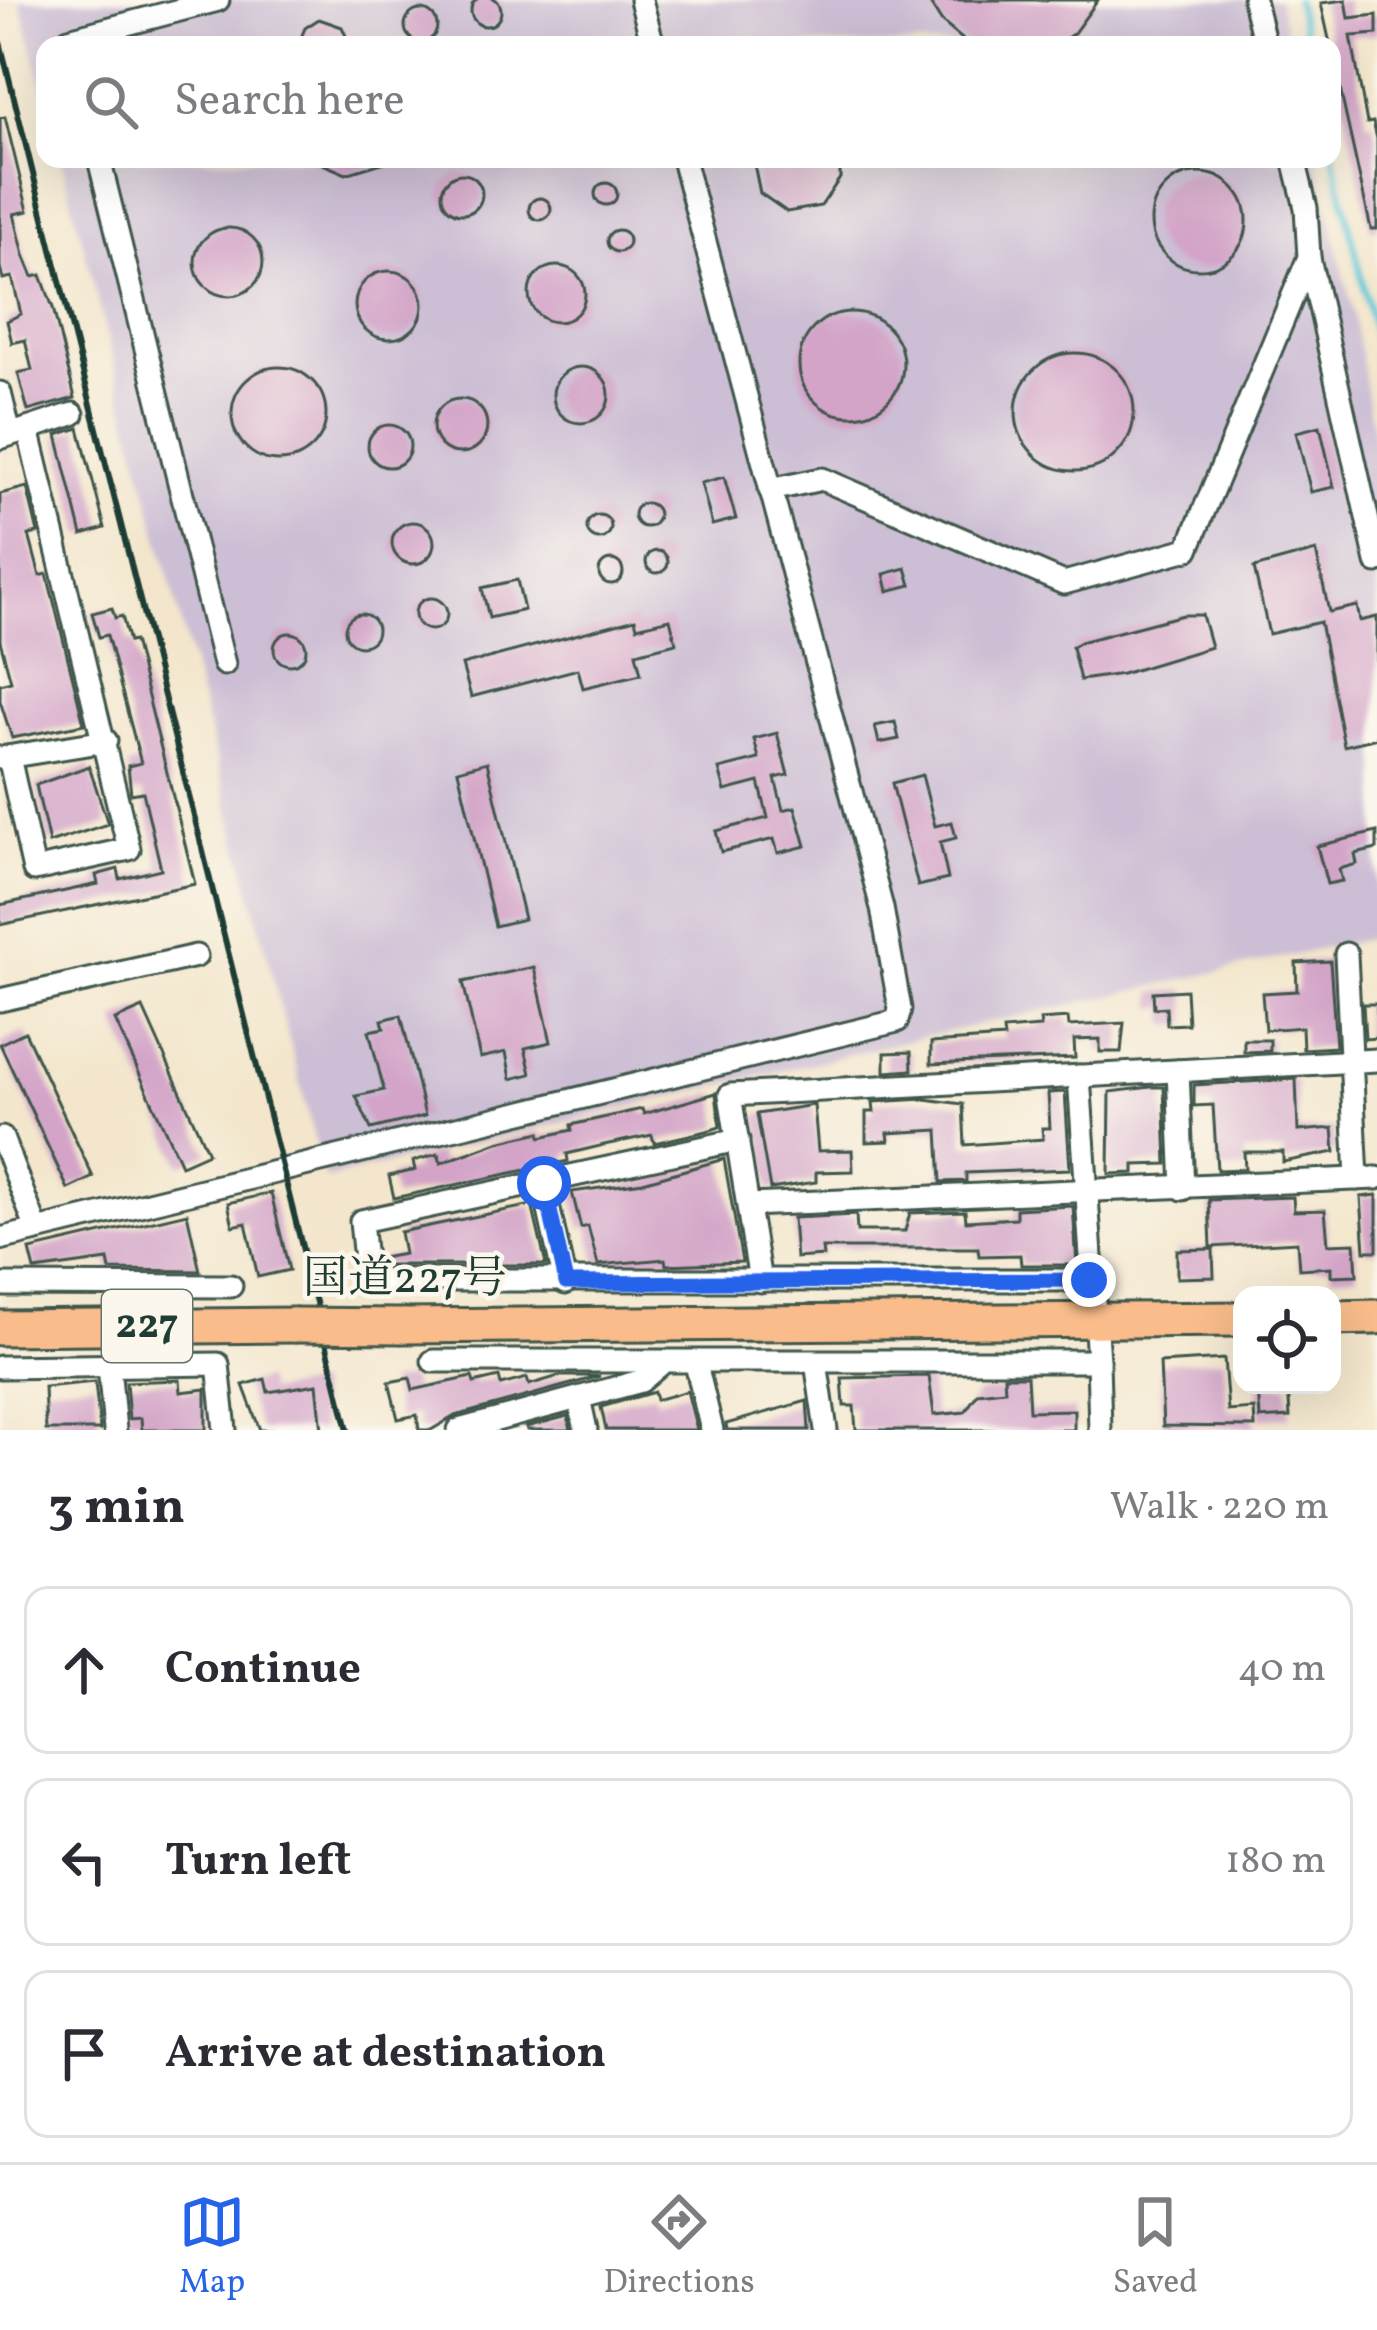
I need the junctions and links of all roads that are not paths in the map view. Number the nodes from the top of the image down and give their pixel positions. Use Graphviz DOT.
graph roads {
  1 [pos="218,0"];
  2 [pos="641,0"];
  3 [pos="1254,0"];
  4 [pos="80,36"];
  5 [pos="651,36"];
  6 [pos="1263,36"];
  7 [pos="101,168"];
  8 [pos="685,168"];
  9 [pos="1296,168"];
  10 [pos="1309,257"];
  11 [pos="0,393"];
  12 [pos="73,414"];
  13 [pos="13,434"];
  14 [pos="770,490"];
  15 [pos="1377,562"];
  16 [pos="224,664"];
  17 [pos="106,741"];
  18 [pos="4,758"];
  19 [pos="1346,954"];
  20 [pos="196,956"];
  21 [pos="0,1000"];
  22 [pos="1377,1060"];
  23 [pos="1352,1061"];
  24 [pos="1178,1071"];
  25 [pos="1079,1076"];
  26 [pos="2,1138"];
  27 [pos="738,1140"];
  28 [pos="1367,1179"];
  29 [pos="544,1183"];
  30 [pos="1183,1189"];
  31 [pos="1084,1193"];
  32 [pos="748,1205"];
  33 [pos="38,1230"];
  34 [pos="0,1239"];
  35 [pos="1089,1280"];
  36 [pos="760,1281"];
  37 [pos="566,1283"];
  38 [pos="0,1285"];
  39 [pos="231,1286"];
  40 [pos="1377,1317"];
  41 [pos="1233,1318"];
  42 [pos="1341,1318"];
  43 [pos="1095,1321"];
  44 [pos="0,1328"];
  45 [pos="1098,1360"];
  46 [pos="433,1361"];
  47 [pos="816,1362"];
  48 [pos="662,1363"];
  49 [pos="696,1364"];
  50 [pos="109,1366"];
  51 [pos="0,1367"];
  52 [pos="579,1398"];
  53 [pos="116,1430"];
  54 [pos="225,1430"];
  55 [pos="459,1430"];
  56 [pos="586,1430"];
  57 [pos="712,1430"];
  58 [pos="826,1430"];
  59 [pos="1100,1430"];
  1 -- 4 [label="street"];
  2 -- 5 [label="street"];
  3 -- 6 [label="street"];
  7 -- 16 [label="street"];
  8 -- 14 [label="street"];
  9 -- 10 [label="street"];
  10 -- 14 [label="street"];
  10 -- 15 [label="street"];
  11 -- 13 [label="street"];
  12 -- 13 [label="street"];
  13 -- 17 [label="street"];
  14 -- 33 [label="street"];
  17 -- 18 [label="street"];
  17 -- 18 [label="street"];
  19 -- 23 [label="street"];
  20 -- 21 [label="street"];
  22 -- 23 [label="street"];
  23 -- 24 [label="street"];
  23 -- 28 [label="street"];
  24 -- 25 [label="street"];
  24 -- 30 [label="street"];
  25 -- 27 [label="street"];
  25 -- 31 [label="street"];
  26 -- 33 [label="street"];
  27 -- 29 [label="street"];
  27 -- 32 [label="street"];
  28 -- 30 [label="street"];
  29 -- 37 [label="street"];
  29 -- 37 [label="street"];
  30 -- 31 [label="street"];
  31 -- 32 [label="street"];
  31 -- 35 [label="street"];
  32 -- 36 [label="street"];
  33 -- 34 [label="street"];
  35 -- 36 [label="street"];
  35 -- 43 [label="street"];
  36 -- 37 [label="street"];
  38 -- 39 [label="street"];
  40 -- 42 [label="highway"];
  41 -- 43 [label="highway, 国道227号 / 227"];
  43 -- 44 [label="highway, 国道227号 / 227, bridge"];
  43 -- 45 [label="street"];
  45 -- 47 [label="street"];
  45 -- 59 [label="street"];
  46 -- 48 [label="street"];
  47 -- 49 [label="street"];
  47 -- 58 [label="street"];
  48 -- 49 [label="street"];
  48 -- 52 [label="street"];
  49 -- 57 [label="street"];
  50 -- 51 [label="street"];
  50 -- 53 [label="street"];
  50 -- 54 [label="street"];
  52 -- 55 [label="street"];
  52 -- 56 [label="street"];
}
